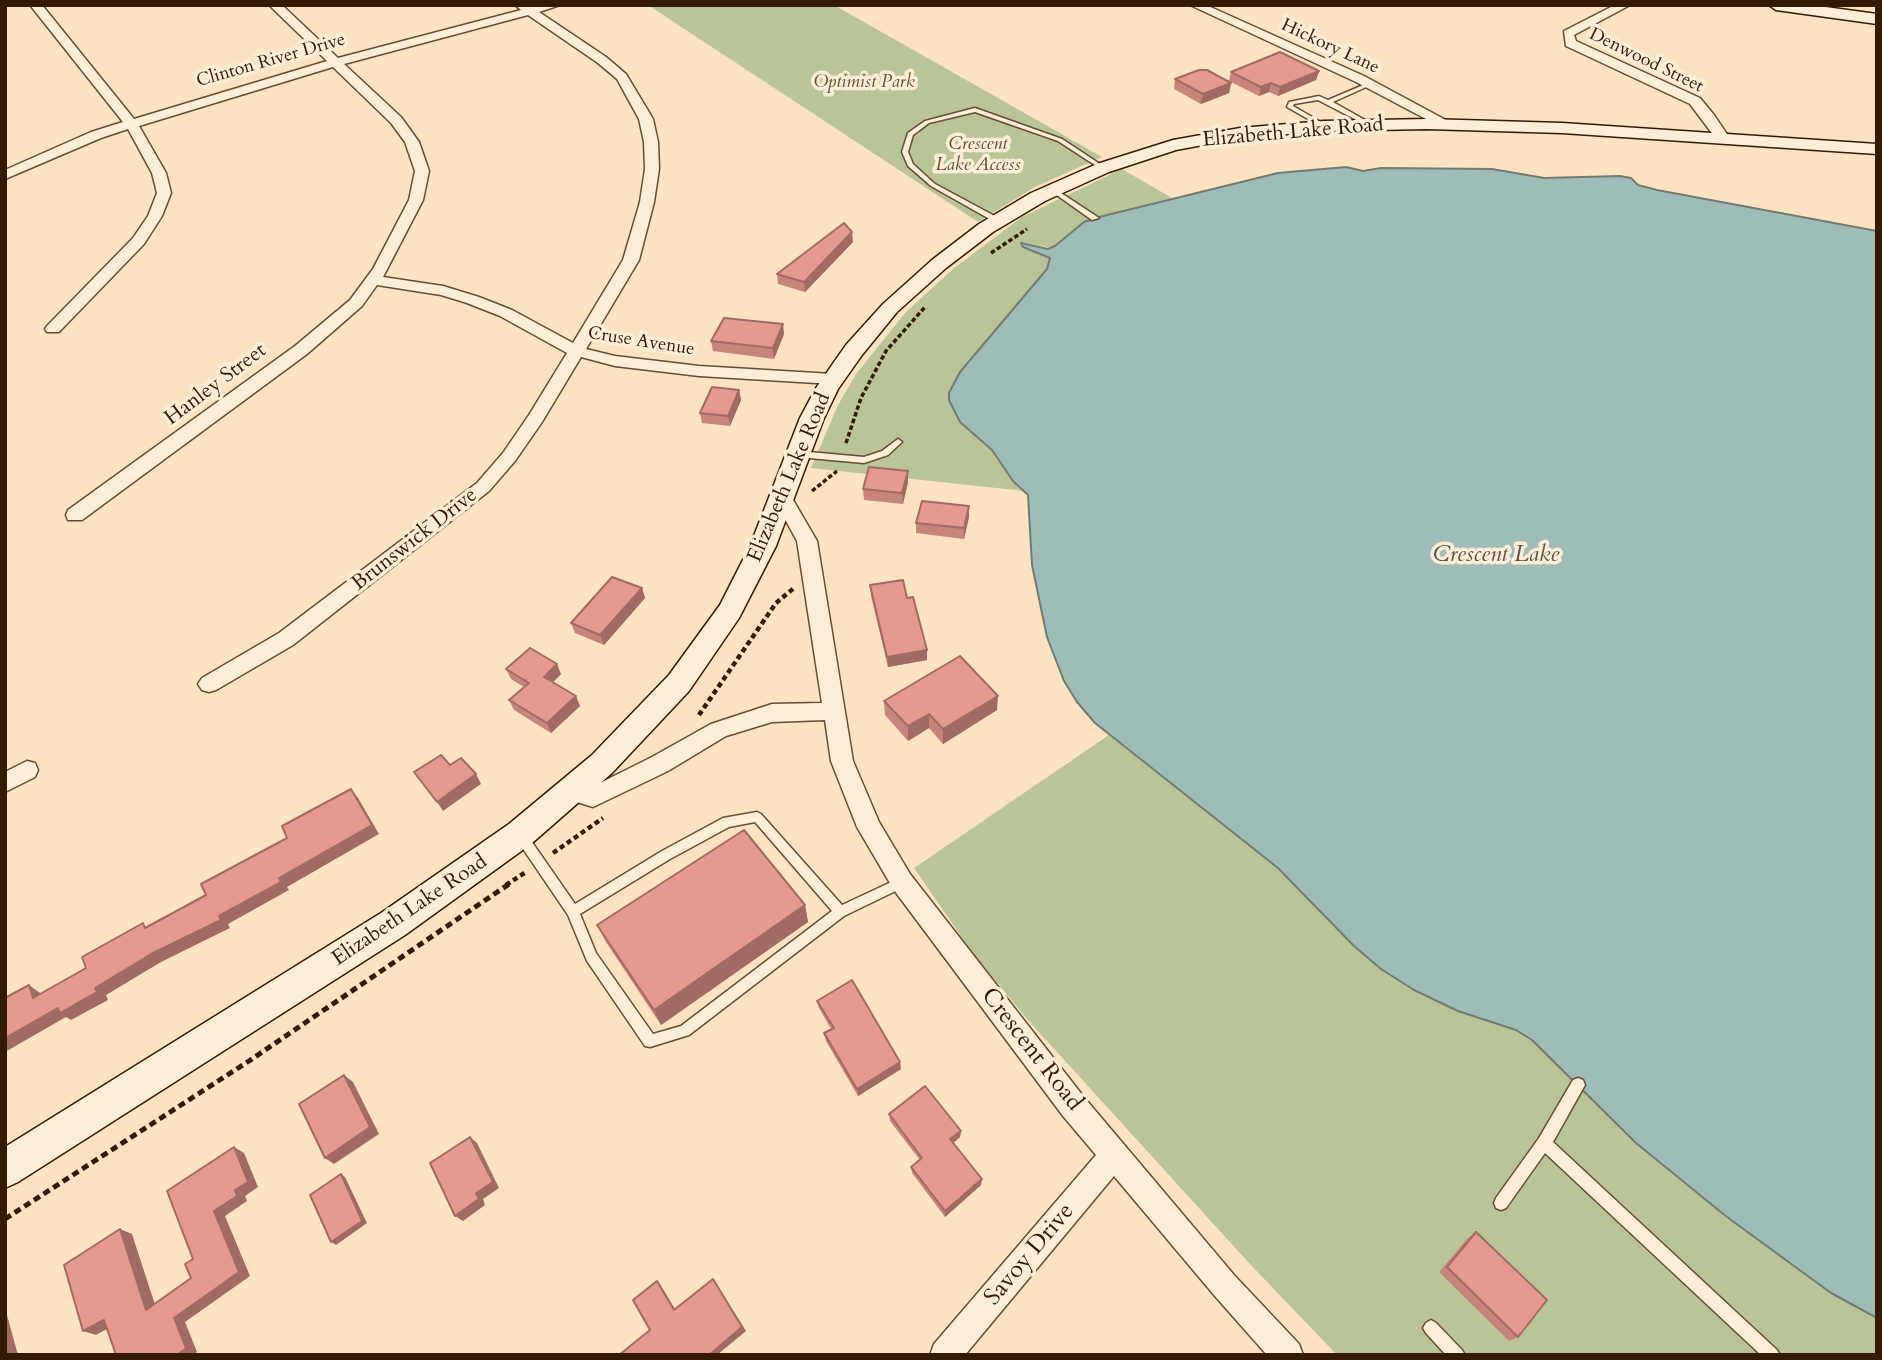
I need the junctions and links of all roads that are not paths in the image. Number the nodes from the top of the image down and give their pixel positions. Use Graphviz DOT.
graph roads {
  1 [pos="36,5"];
  2 [pos="275,5"];
  3 [pos="554,5"];
  4 [pos="1196,5"];
  5 [pos="1625,5"];
  6 [pos="1776,5"];
  7 [pos="525,8"];
  8 [pos="1877,19"];
  9 [pos="335,62"];
  10 [pos="1370,84"];
  11 [pos="1326,114"];
  12 [pos="130,124"];
  13 [pos="1448,124"];
  14 [pos="1721,137"];
  15 [pos="1877,149"];
  16 [pos="1103,168"];
  17 [pos="5,175"];
  18 [pos="1053,190"];
  19 [pos="1095,218"];
  20 [pos="998,220"];
  21 [pos="372,281"];
  22 [pos="53,329"];
  23 [pos="576,351"];
  24 [pos="833,379"];
  25 [pos="898,442"];
  26 [pos="798,454"];
  27 [pos="782,497"];
  28 [pos="75,515"];
  29 [pos="209,684"];
  30 [pos="834,711"];
  31 [pos="27,770"];
  32 [pos="5,783"];
  33 [pos="572,791"];
  34 [pos="520,834"];
  35 [pos="902,882"];
  36 [pos="573,912"];
  37 [pos="840,912"];
  38 [pos="1578,1085"];
  39 [pos="1544,1143"];
  40 [pos="1114,1156"];
  41 [pos="5,1169"];
  42 [pos="1501,1203"];
  43 [pos="1431,1328"];
  44 [pos="945,1355"];
  45 [pos="1288,1355"];
  46 [pos="1457,1355"];
  47 [pos="1772,1355"];
  1 -- 12 [label="street"];
  2 -- 9 [label="street, Hanley Street"];
  3 -- 7 [label="street, Clinton River Drive"];
  4 -- 10 [label="street, Hickory Lane"];
  5 -- 14 [label="street, Denwood Street"];
  6 -- 8 [label="street"];
  7 -- 9 [label="street, Clinton River Drive"];
  7 -- 23 [label="street, Brunswick Drive"];
  9 -- 12 [label="street, Clinton River Drive"];
  9 -- 21 [label="street, Hanley Street"];
  10 -- 11 [label="lane"];
  10 -- 13 [label="street, Hickory Lane"];
  11 -- 11 [label="lane"];
  11 -- 13 [label="street, Elizabeth Lake Road"];
  11 -- 16 [label="street, Elizabeth Lake Road"];
  12 -- 17 [label="street, Clinton River Drive"];
  12 -- 22 [label="street"];
  13 -- 14 [label="street, Elizabeth Lake Road"];
  14 -- 15 [label="street, Elizabeth Lake Road"];
  16 -- 18 [label="street, Elizabeth Lake Road"];
  16 -- 20 [label="lane"];
  18 -- 19 [label="lane"];
  18 -- 20 [label="street, Elizabeth Lake Road"];
  20 -- 24 [label="street, Elizabeth Lake Road"];
  21 -- 23 [label="street, Cruse Avenue"];
  21 -- 28 [label="street, Hanley Street"];
  23 -- 24 [label="street, Cruse Avenue"];
  23 -- 29 [label="street, Brunswick Drive"];
  24 -- 26 [label="street, Elizabeth Lake Road"];
  25 -- 26 [label="lane"];
  26 -- 27 [label="street, Elizabeth Lake Road"];
  27 -- 30 [label="street, Crescent Road"];
  27 -- 33 [label="street, Elizabeth Lake Road"];
  30 -- 33 [label="street"];
  30 -- 35 [label="street, Crescent Road"];
  31 -- 32 [label="street"];
  33 -- 34 [label="street, Elizabeth Lake Road"];
  34 -- 36 [label="lane"];
  34 -- 41 [label="street, Elizabeth Lake Road"];
  35 -- 37 [label="lane"];
  35 -- 40 [label="street, Crescent Road"];
  36 -- 37 [label="lane"];
  36 -- 37 [label="lane"];
  38 -- 39 [label="lane"];
  39 -- 42 [label="lane"];
  39 -- 47 [label="lane"];
  40 -- 44 [label="street, Savoy Drive"];
  40 -- 45 [label="street, Crescent Road"];
  43 -- 46 [label="lane"];
}
